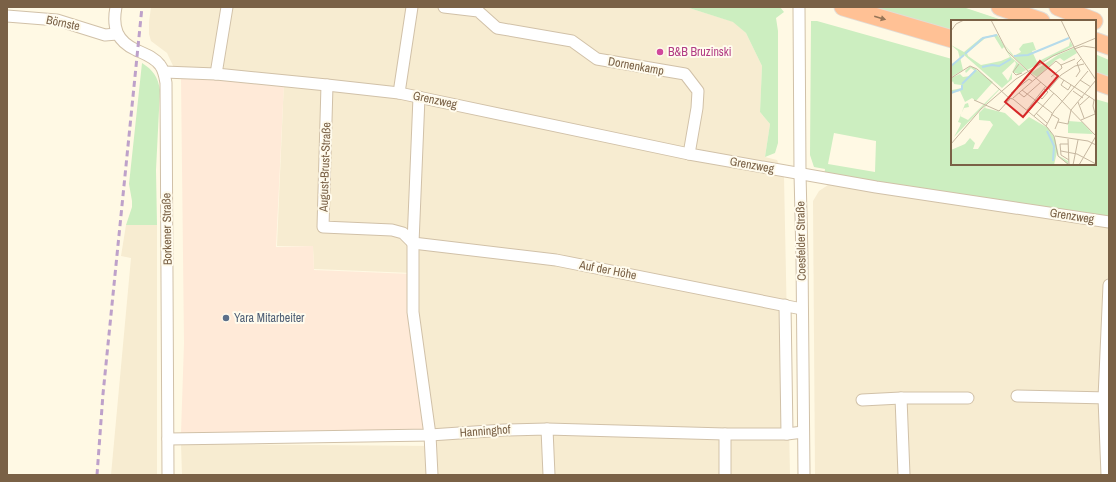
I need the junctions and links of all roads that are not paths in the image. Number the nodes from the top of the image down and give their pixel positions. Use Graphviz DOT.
graph roads {
  1 [pos="116,7"];
  2 [pos="227,7"];
  3 [pos="412,7"];
  4 [pos="444,7"];
  5 [pos="799,7"];
  6 [pos="843,7"];
  7 [pos="1000,7"];
  8 [pos="1058,7"];
  9 [pos="7,16"];
  10 [pos="1038,20"];
  11 [pos="1092,20"];
  12 [pos="1096,21"];
  13 [pos="1109,26"];
  14 [pos="117,34"];
  15 [pos="951,39"];
  16 [pos="1096,41"];
  17 [pos="1109,46"];
  18 [pos="164,72"];
  19 [pos="216,74"];
  20 [pos="1096,81"];
  21 [pos="328,85"];
  22 [pos="1109,86"];
  23 [pos="399,93"];
  24 [pos="419,97"];
  25 [pos="689,154"];
  26 [pos="800,173"];
  27 [pos="1109,222"];
  28 [pos="413,244"];
  29 [pos="1109,285"];
  30 [pos="785,305"];
  31 [pos="802,309"];
  32 [pos="1017,396"];
  33 [pos="901,398"];
  34 [pos="968,398"];
  35 [pos="1106,398"];
  36 [pos="862,400"];
  37 [pos="547,429"];
  38 [pos="803,432"];
  39 [pos="725,434"];
  40 [pos="787,434"];
  41 [pos="430,435"];
  42 [pos="168,439"];
  43 [pos="168,475"];
  44 [pos="432,475"];
  45 [pos="549,475"];
  46 [pos="725,475"];
  47 [pos="804,475"];
  48 [pos="904,475"];
  49 [pos="1107,475"];
  1 -- 14 [label="street"];
  2 -- 19 [label="street"];
  3 -- 23 [label="street, Grenzweg"];
  4 -- 25 [label="street, Dornenkamp"];
  5 -- 26 [label="street, Coesfelder Straße"];
  6 -- 15 [label="highway, one-way"];
  7 -- 10 [label="highway"];
  8 -- 11 [label="highway"];
  9 -- 14 [label="street, Börnste"];
  12 -- 13 [label="highway"];
  14 -- 18 [label="street"];
  16 -- 17 [label="highway"];
  18 -- 19 [label="street, Grenzweg"];
  18 -- 42 [label="street, Borkener Straße"];
  19 -- 21 [label="street, Grenzweg"];
  20 -- 22 [label="highway"];
  21 -- 23 [label="street, Grenzweg"];
  21 -- 28 [label="street, August-Brust-Straße"];
  23 -- 24 [label="street, Grenzweg"];
  24 -- 25 [label="street, Grenzweg"];
  24 -- 28 [label="street"];
  25 -- 26 [label="street, Grenzweg"];
  26 -- 27 [label="street, Grenzweg"];
  26 -- 31 [label="street, Coesfelder Straße"];
  28 -- 30 [label="street, Auf der Höhe"];
  28 -- 41 [label="street"];
  29 -- 35 [label="street"];
  30 -- 31 [label="street, Auf der Höhe"];
  30 -- 40 [label="street"];
  31 -- 38 [label="street, Coesfelder Straße"];
  32 -- 35 [label="street"];
  33 -- 34 [label="street"];
  33 -- 36 [label="street"];
  33 -- 48 [label="street"];
  35 -- 49 [label="street"];
  37 -- 39 [label="street, Hanninghof"];
  37 -- 41 [label="street, Hanninghof"];
  37 -- 45 [label="street"];
  38 -- 40 [label="street, Hanninghof"];
  38 -- 47 [label="street, Coesfelder Straße"];
  39 -- 40 [label="street, Hanninghof"];
  39 -- 46 [label="street"];
  41 -- 42 [label="street, Hanninghof"];
  41 -- 44 [label="street"];
  42 -- 43 [label="street, Borkener Straße"];
}
